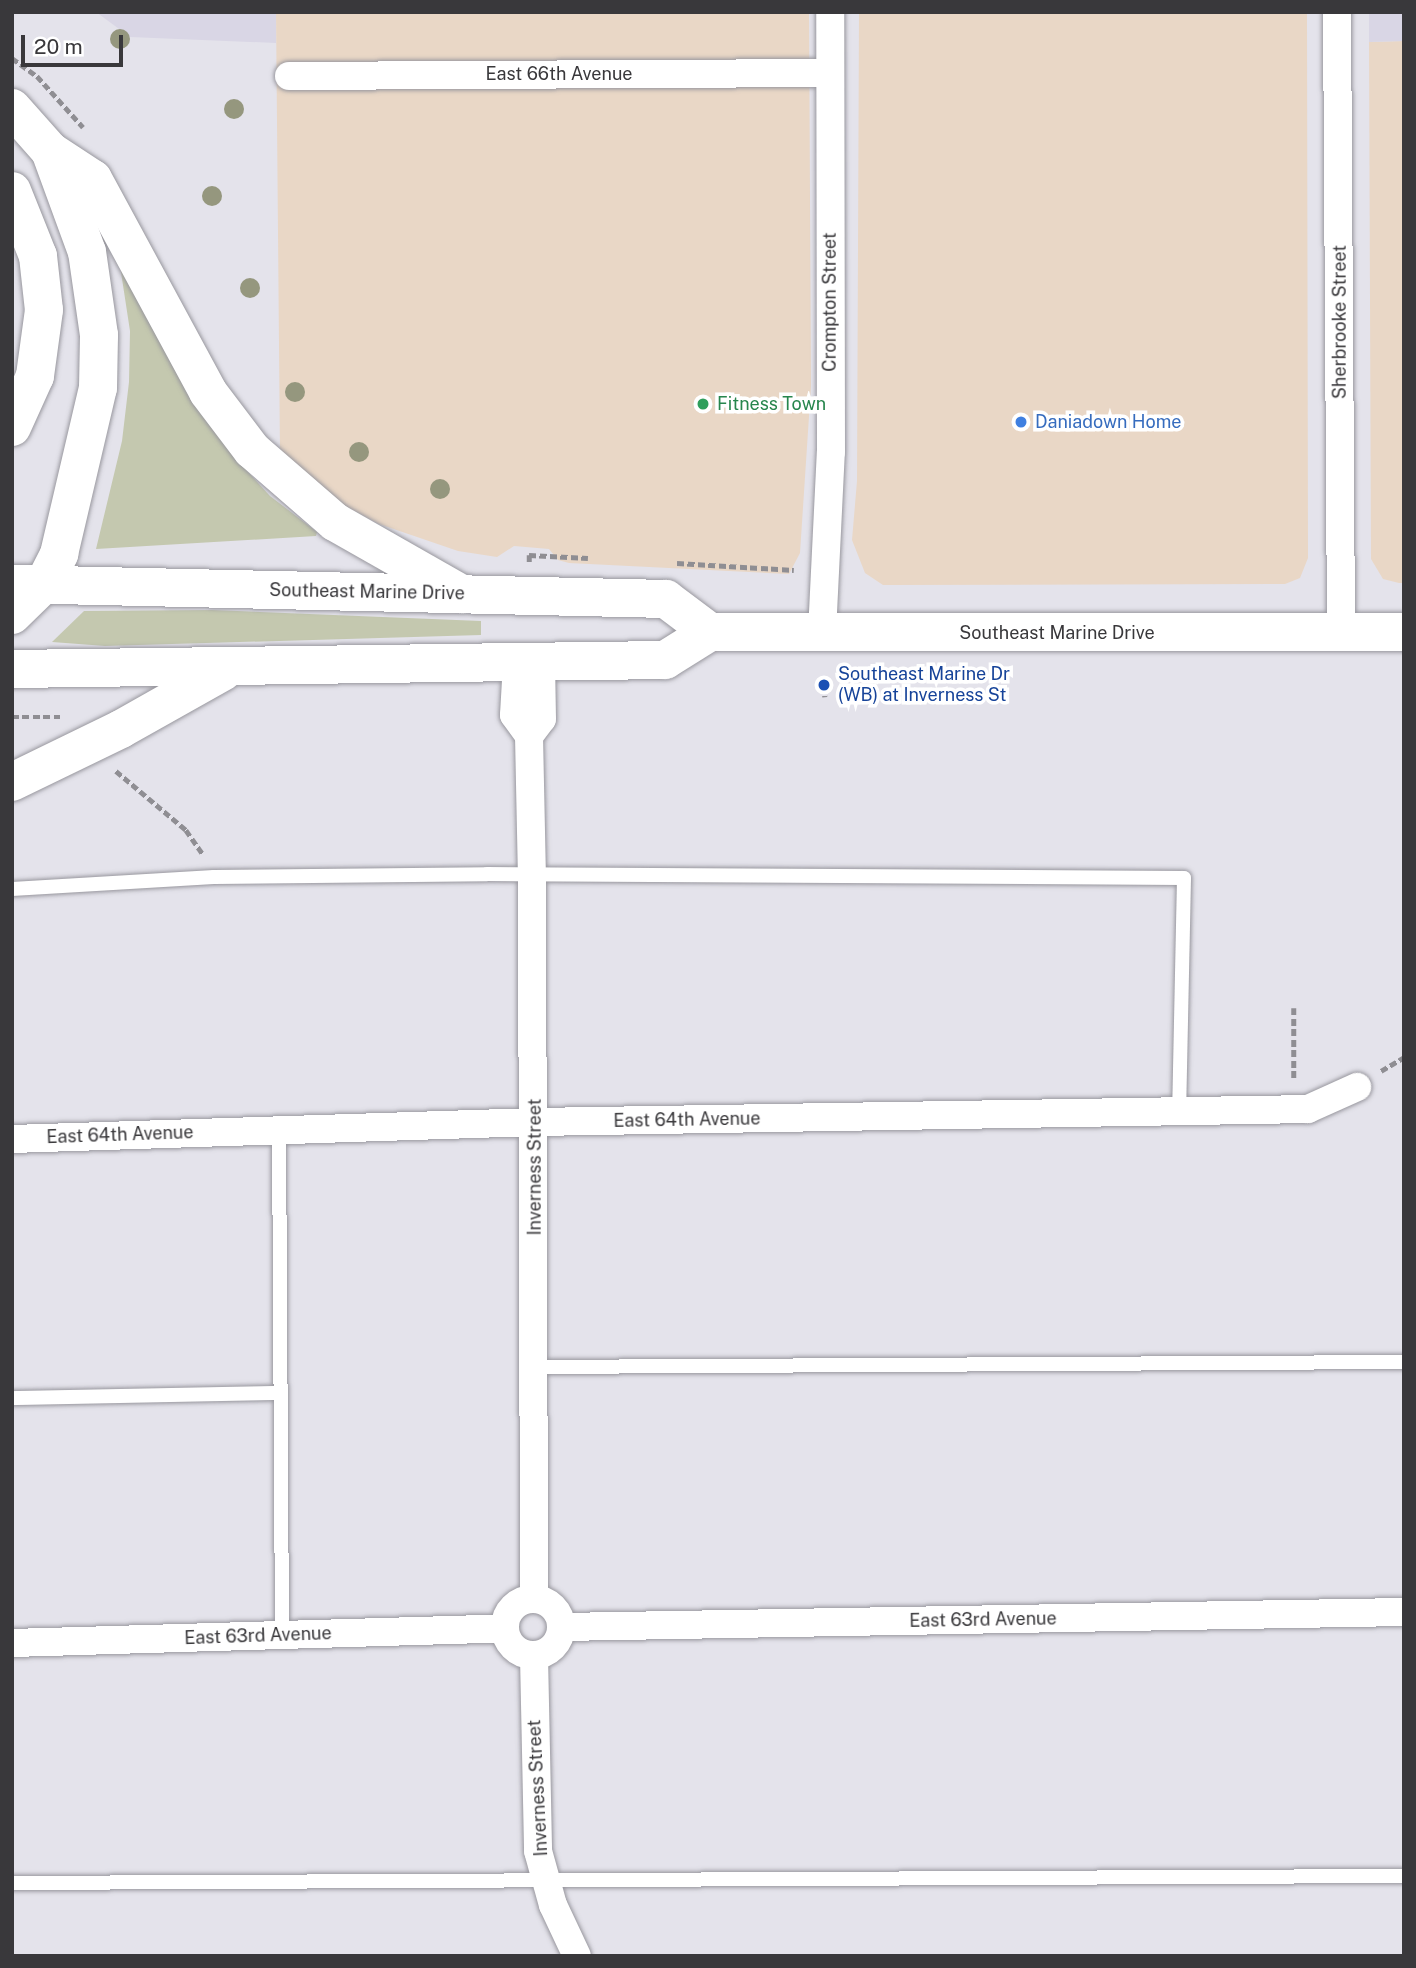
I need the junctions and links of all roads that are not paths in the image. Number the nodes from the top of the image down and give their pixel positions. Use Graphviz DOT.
graph roads {
  1 [pos="830,12"];
  2 [pos="1338,12"];
  3 [pos="830,73"];
  4 [pos="289,76"];
  5 [pos="12,108"];
  6 [pos="50,151"];
  7 [pos="12,191"];
  8 [pos="12,426"];
  9 [pos="28,584"];
  10 [pos="462,594"];
  11 [pos="12,615"];
  12 [pos="710,632"];
  13 [pos="1404,632"];
  14 [pos="822,633"];
  15 [pos="1341,633"];
  16 [pos="529,663"];
  17 [pos="12,669"];
  18 [pos="227,669"];
  19 [pos="12,782"];
  20 [pos="532,874"];
  21 [pos="12,889"];
  22 [pos="1357,1087"];
  23 [pos="1179,1111"];
  24 [pos="535,1122"];
  25 [pos="279,1129"];
  26 [pos="12,1139"];
  27 [pos="1404,1362"];
  28 [pos="534,1367"];
  29 [pos="279,1393"];
  30 [pos="12,1398"];
  31 [pos="534,1599"];
  32 [pos="1404,1612"];
  33 [pos="562,1627"];
  34 [pos="504,1628"];
  35 [pos="282,1636"];
  36 [pos="12,1643"];
  37 [pos="534,1656"];
  38 [pos="1404,1876"];
  39 [pos="546,1880"];
  40 [pos="12,1883"];
  41 [pos="577,1956"];
  1 -- 3 [label="street, Crompton Street"];
  2 -- 15 [label="street, Sherbrooke Street"];
  3 -- 4 [label="street, East 66th Avenue"];
  3 -- 14 [label="street, Crompton Street"];
  5 -- 6 [label="main road"];
  6 -- 9 [label="main road"];
  6 -- 10 [label="main road"];
  7 -- 8 [label="main road"];
  9 -- 10 [label="main road, Southeast Marine Drive"];
  9 -- 11 [label="main road"];
  10 -- 12 [label="main road, Southeast Marine Drive"];
  12 -- 14 [label="main road, Southeast Marine Drive"];
  12 -- 16 [label="main road"];
  13 -- 15 [label="main road, Southeast Marine Drive"];
  14 -- 15 [label="main road, Southeast Marine Drive"];
  16 -- 18 [label="main road"];
  16 -- 20 [label="street, Inverness Street"];
  17 -- 18 [label="main road"];
  18 -- 19 [label="main road"];
  20 -- 21 [label="lane"];
  20 -- 23 [label="lane"];
  20 -- 24 [label="street, Inverness Street"];
  22 -- 23 [label="street, East 64th Avenue"];
  23 -- 24 [label="street, East 64th Avenue"];
  24 -- 25 [label="street, East 64th Avenue"];
  24 -- 28 [label="street, Inverness Street"];
  25 -- 26 [label="street, East 64th Avenue"];
  25 -- 29 [label="lane"];
  27 -- 28 [label="lane"];
  28 -- 31 [label="street, Inverness Street"];
  29 -- 30 [label="lane"];
  29 -- 35 [label="lane"];
  31 -- 33 [label="street"];
  31 -- 34 [label="street"];
  32 -- 33 [label="street, East 63rd Avenue"];
  33 -- 37 [label="street"];
  34 -- 35 [label="street, East 63rd Avenue"];
  34 -- 37 [label="street"];
  35 -- 36 [label="street, East 63rd Avenue"];
  37 -- 39 [label="street, Inverness Street"];
  38 -- 39 [label="lane"];
  39 -- 40 [label="lane"];
  39 -- 41 [label="street, Inverness Street"];
}
